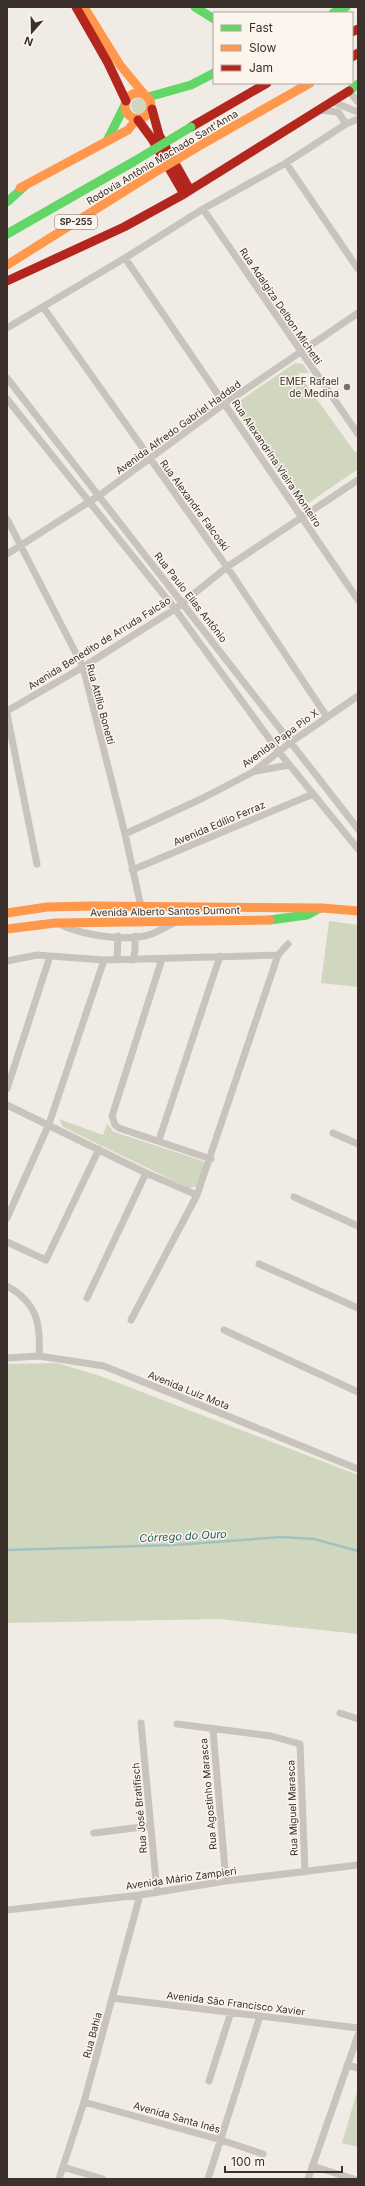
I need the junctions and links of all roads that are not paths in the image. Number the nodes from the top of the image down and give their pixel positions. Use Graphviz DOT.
graph roads {
  1 [pos="76,7"];
  2 [pos="84,7"];
  3 [pos="195,7"];
  4 [pos="346,7"];
  5 [pos="335,12"];
  6 [pos="213,18"];
  7 [pos="213,74"];
  8 [pos="265,84"];
  9 [pos="308,84"];
  10 [pos="358,84"];
  11 [pos="349,91"];
  12 [pos="146,95"];
  13 [pos="333,102"];
  14 [pos="358,102"];
  15 [pos="125,103"];
  16 [pos="152,109"];
  17 [pos="317,110"];
  18 [pos="358,112"];
  19 [pos="358,119"];
  20 [pos="137,120"];
  21 [pos="346,124"];
  22 [pos="108,141"];
  23 [pos="286,163"];
  24 [pos="26,185"];
  25 [pos="187,192"];
  26 [pos="7,196"];
  27 [pos="7,202"];
  28 [pos="203,209"];
  29 [pos="7,234"];
  30 [pos="125,258"];
  31 [pos="7,265"];
  32 [pos="358,269"];
  33 [pos="7,281"];
  34 [pos="43,307"];
  35 [pos="358,313"];
  36 [pos="7,328"];
  37 [pos="301,353"];
  38 [pos="7,378"];
  39 [pos="7,399"];
  40 [pos="224,404"];
  41 [pos="358,434"];
  42 [pos="149,458"];
  43 [pos="358,480"];
  44 [pos="100,496"];
  45 [pos="90,502"];
  46 [pos="301,517"];
  47 [pos="7,519"];
  48 [pos="21,545"];
  49 [pos="7,554"];
  50 [pos="227,567"];
  51 [pos="358,600"];
  52 [pos="183,603"];
  53 [pos="175,609"];
  54 [pos="83,667"];
  55 [pos="358,696"];
  56 [pos="7,711"];
  57 [pos="7,714"];
  58 [pos="327,716"];
  59 [pos="291,742"];
  60 [pos="279,752"];
  61 [pos="289,765"];
  62 [pos="253,772"];
  63 [pos="312,794"];
  64 [pos="358,829"];
  65 [pos="125,834"];
  66 [pos="358,849"];
  67 [pos="37,864"];
  68 [pos="132,870"];
  69 [pos="92,906"];
  70 [pos="141,906"];
  71 [pos="322,908"];
  72 [pos="358,911"];
  73 [pos="7,913"];
  74 [pos="56,922"];
  75 [pos="94,922"];
  76 [pos="144,922"];
  77 [pos="176,922"];
  78 [pos="7,929"];
  79 [pos="94,935"];
  80 [pos="118,936"];
  81 [pos="135,936"];
  82 [pos="144,936"];
  83 [pos="288,944"];
  84 [pos="278,955"];
  85 [pos="50,956"];
  86 [pos="220,956"];
  87 [pos="162,959"];
  88 [pos="104,960"];
  89 [pos="117,960"];
  90 [pos="133,960"];
  91 [pos="7,961"];
  92 [pos="7,1089"];
  93 [pos="7,1105"];
  94 [pos="49,1124"];
  95 [pos="333,1133"];
  96 [pos="159,1140"];
  97 [pos="358,1144"];
  98 [pos="99,1149"];
  99 [pos="211,1159"];
  100 [pos="146,1173"];
  101 [pos="197,1195"];
  102 [pos="294,1197"];
  103 [pos="7,1218"];
  104 [pos="358,1226"];
  105 [pos="7,1242"];
  106 [pos="259,1264"];
  107 [pos="7,1286"];
  108 [pos="87,1298"];
  109 [pos="358,1308"];
  110 [pos="131,1320"];
  111 [pos="224,1330"];
  112 [pos="39,1356"];
  113 [pos="7,1358"];
  114 [pos="358,1392"];
  115 [pos="358,1469"];
  116 [pos="340,1713"];
  117 [pos="358,1719"];
  118 [pos="141,1723"];
  119 [pos="177,1724"];
  120 [pos="213,1730"];
  121 [pos="150,1826"];
  122 [pos="94,1832"];
  123 [pos="358,1865"];
  124 [pos="305,1872"];
  125 [pos="226,1881"];
  126 [pos="157,1892"];
  127 [pos="140,1895"];
  128 [pos="7,1910"];
  129 [pos="112,1998"];
  130 [pos="231,2012"];
  131 [pos="260,2016"];
  132 [pos="358,2028"];
  133 [pos="358,2035"];
  134 [pos="347,2065"];
  135 [pos="358,2068"];
  136 [pos="209,2081"];
  137 [pos="84,2102"];
  138 [pos="221,2140"];
  139 [pos="263,2154"];
  140 [pos="312,2166"];
  141 [pos="63,2167"];
  142 [pos="60,2179"];
  143 [pos="103,2179"];
  144 [pos="208,2179"];
  145 [pos="308,2179"];
  146 [pos="354,2179"];
  1 -- 15 [label="main road"];
  2 -- 12 [label="main road"];
  3 -- 6 [label="main road"];
  4 -- 5 [label="main road"];
  7 -- 12 [label="main road"];
  8 -- 29 [label="main road, Rodovia Antônio Machado Sant'Anna / SP-255, bridge"];
  9 -- 31 [label="main road, Rodovia Antônio Machado Sant'Anna / SP-255, bridge"];
  10 -- 11 [label="main road"];
  11 -- 13 [label="main road"];
  11 -- 14 [label="street"];
  12 -- 15 [label="main road"];
  12 -- 16 [label="main road"];
  13 -- 17 [label="main road"];
  13 -- 18 [label="street"];
  15 -- 20 [label="main road"];
  15 -- 22 [label="main road"];
  16 -- 20 [label="main road"];
  16 -- 25 [label="main road"];
  17 -- 21 [label="street"];
  17 -- 25 [label="main road"];
  19 -- 21 [label="street"];
  20 -- 22 [label="main road"];
  20 -- 25 [label="main road"];
  21 -- 23 [label="street"];
  22 -- 24 [label="main road"];
  23 -- 28 [label="street"];
  23 -- 32 [label="street"];
  24 -- 26 [label="main road"];
  24 -- 27 [label="main road"];
  25 -- 33 [label="main road"];
  28 -- 30 [label="street"];
  28 -- 37 [label="street, Rua Adalgiza Delbon Michetti"];
  30 -- 34 [label="street"];
  30 -- 40 [label="street, Rua Alexandrina Vieira Monteiro"];
  34 -- 36 [label="street"];
  34 -- 42 [label="street, Rua Alexandre Falcoski"];
  35 -- 37 [label="street, Avenida Alfredo Gabriel Haddad"];
  37 -- 40 [label="street, Avenida Alfredo Gabriel Haddad"];
  37 -- 41 [label="street, Rua Adalgiza Delbon Michetti"];
  38 -- 44 [label="street, Rua Paulo Elias Antônio"];
  39 -- 45 [label="street, Rua Paulo Elias Antônio"];
  40 -- 42 [label="street, Avenida Alfredo Gabriel Haddad"];
  40 -- 46 [label="street, Rua Alexandrina Vieira Monteiro"];
  42 -- 44 [label="street, Avenida Alfredo Gabriel Haddad"];
  42 -- 50 [label="street, Rua Alexandre Falcoski"];
  43 -- 46 [label="street, Avenida Benedito de Arruda Falcão"];
  44 -- 45 [label="street, Avenida Alfredo Gabriel Haddad"];
  44 -- 52 [label="street, Rua Paulo Elias Antônio"];
  45 -- 48 [label="street, Avenida Alfredo Gabriel Haddad"];
  45 -- 53 [label="street, Rua Paulo Elias Antônio"];
  46 -- 50 [label="street, Avenida Benedito de Arruda Falcão"];
  46 -- 51 [label="street, Rua Alexandrina Vieira Monteiro"];
  47 -- 48 [label="street, Rua Attílio Bonetti"];
  48 -- 49 [label="street, Avenida Alfredo Gabriel Haddad"];
  48 -- 54 [label="street, Rua Attílio Bonetti"];
  50 -- 52 [label="street, Avenida Benedito de Arruda Falcão"];
  50 -- 58 [label="street, Rua Alexandre Falcoski"];
  52 -- 53 [label="street, Avenida Benedito de Arruda Falcão"];
  52 -- 59 [label="street, Rua Paulo Elias Antônio"];
  53 -- 54 [label="street, Avenida Benedito de Arruda Falcão"];
  53 -- 60 [label="street, Rua Paulo Elias Antônio"];
  54 -- 56 [label="street, Avenida Benedito de Arruda Falcão"];
  54 -- 65 [label="street, Rua Attílio Bonetti"];
  55 -- 58 [label="street, Avenida Papa Pio X"];
  57 -- 67 [label="street"];
  58 -- 59 [label="street, Avenida Papa Pio X"];
  59 -- 60 [label="street, Avenida Papa Pio X"];
  59 -- 64 [label="street, Rua Paulo Elias Antônio"];
  60 -- 61 [label="street, Rua Paulo Elias Antônio"];
  60 -- 62 [label="street, Avenida Papa Pio X"];
  61 -- 62 [label="street"];
  61 -- 63 [label="street, Rua Paulo Elias Antônio"];
  62 -- 65 [label="street, Avenida Papa Pio X"];
  63 -- 66 [label="street, Rua Paulo Elias Antônio"];
  63 -- 68 [label="street, Avenida Edílio Ferraz"];
  65 -- 68 [label="street, Rua Attílio Bonetti"];
  68 -- 70 [label="street, Rua Attílio Bonetti"];
  69 -- 70 [label="main road, Avenida Alberto Santos Dumont"];
  69 -- 73 [label="main road, Avenida Alberto Santos Dumont"];
  69 -- 75 [label="main road"];
  70 -- 71 [label="main road, Avenida Alberto Santos Dumont"];
  70 -- 76 [label="main road"];
  71 -- 72 [label="main road, Avenida Alberto Santos Dumont"];
  71 -- 77 [label="main road, Avenida Alberto Santos Dumont"];
  74 -- 75 [label="main road, Avenida Alberto Santos Dumont"];
  74 -- 78 [label="main road, Avenida Alberto Santos Dumont"];
  74 -- 79 [label="street"];
  75 -- 76 [label="main road, Avenida Alberto Santos Dumont"];
  75 -- 79 [label="street"];
  76 -- 77 [label="main road, Avenida Alberto Santos Dumont"];
  76 -- 82 [label="street"];
  77 -- 82 [label="street"];
  79 -- 80 [label="street"];
  80 -- 81 [label="street"];
  80 -- 89 [label="street"];
  81 -- 82 [label="street"];
  81 -- 90 [label="street"];
  83 -- 84 [label="street"];
  84 -- 86 [label="street"];
  84 -- 99 [label="street"];
  85 -- 88 [label="street"];
  85 -- 91 [label="street"];
  85 -- 92 [label="street"];
  86 -- 87 [label="street"];
  86 -- 96 [label="street"];
  87 -- 90 [label="street"];
  87 -- 96 [label="street"];
  88 -- 89 [label="street"];
  88 -- 94 [label="street"];
  89 -- 90 [label="street"];
  93 -- 94 [label="street"];
  94 -- 98 [label="street"];
  94 -- 103 [label="street"];
  95 -- 97 [label="street"];
  96 -- 99 [label="street"];
  98 -- 100 [label="street"];
  98 -- 105 [label="street"];
  99 -- 101 [label="street"];
  100 -- 101 [label="street"];
  100 -- 108 [label="street"];
  101 -- 110 [label="street"];
  102 -- 104 [label="street"];
  106 -- 109 [label="street"];
  107 -- 112 [label="street"];
  111 -- 114 [label="street"];
  112 -- 113 [label="street, Avenida Luiz Mota"];
  112 -- 115 [label="street, Avenida Luiz Mota"];
  116 -- 117 [label="street"];
  118 -- 121 [label="street, Rua José Bratifisch"];
  119 -- 120 [label="street"];
  120 -- 124 [label="street, Rua Miguel Marasca"];
  120 -- 125 [label="street, Rua Agostinho Marasca"];
  121 -- 122 [label="street"];
  121 -- 126 [label="street, Rua José Bratifisch"];
  123 -- 124 [label="street, Avenida Mário Zampieri"];
  124 -- 125 [label="street, Avenida Mário Zampieri"];
  125 -- 126 [label="street, Avenida Mário Zampieri"];
  126 -- 127 [label="street, Avenida Mário Zampieri"];
  127 -- 128 [label="street, Avenida Mário Zampieri"];
  127 -- 129 [label="street, Rua Bahia"];
  129 -- 130 [label="street, Avenida São Francisco Xavier"];
  129 -- 137 [label="street, Rua Bahia"];
  130 -- 131 [label="street, Avenida São Francisco Xavier"];
  130 -- 136 [label="street"];
  131 -- 132 [label="street, Avenida São Francisco Xavier"];
  131 -- 138 [label="street"];
  133 -- 134 [label="street"];
  134 -- 135 [label="street"];
  134 -- 140 [label="street"];
  137 -- 138 [label="street, Avenida Santa Inês"];
  137 -- 141 [label="street, Rua Bahia"];
  138 -- 139 [label="street, Avenida Santa Inês"];
  138 -- 144 [label="street"];
  140 -- 145 [label="street"];
  140 -- 146 [label="street"];
  141 -- 142 [label="street, Rua Bahia"];
  141 -- 143 [label="street"];
}
